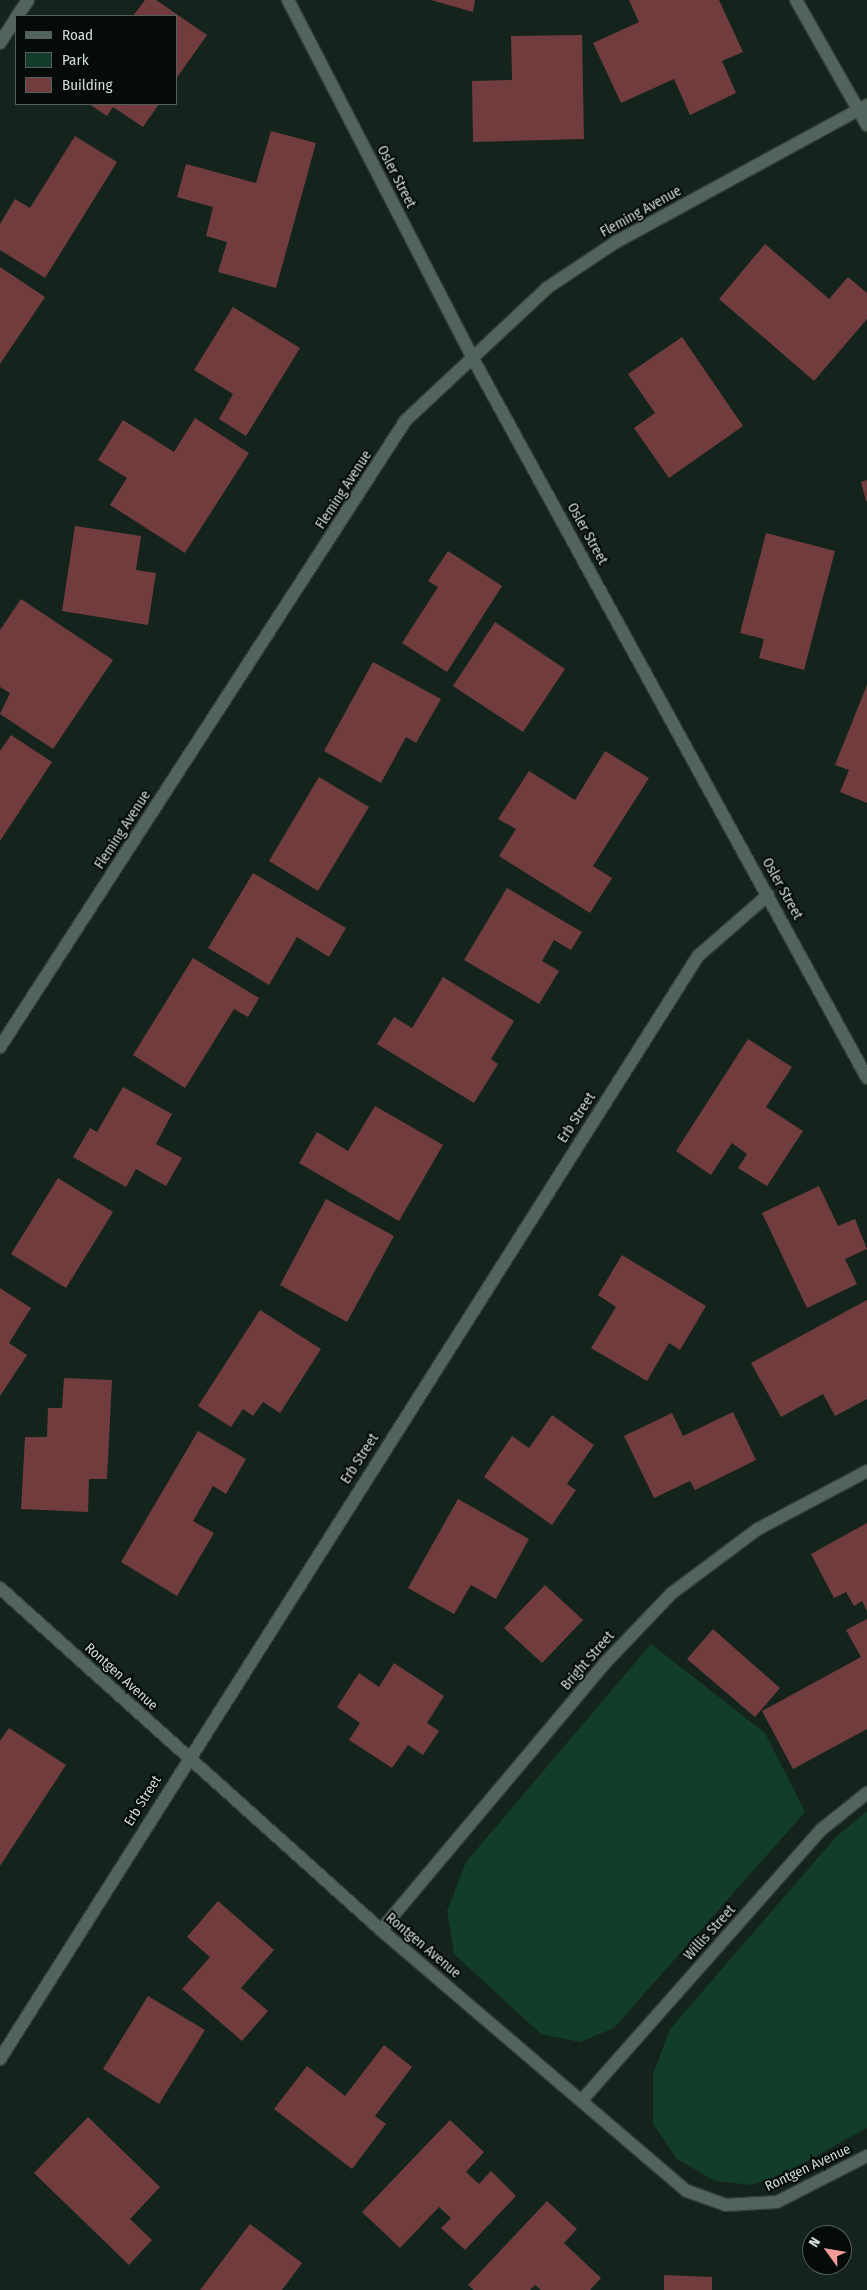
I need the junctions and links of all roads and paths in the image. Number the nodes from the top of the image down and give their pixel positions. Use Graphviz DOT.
graph roads {
  1 [pos="28,0"];
  2 [pos="288,0"];
  3 [pos="796,0"];
  4 [pos="18,15"];
  5 [pos="15,20"];
  6 [pos="0,43"];
  7 [pos="863,108"];
  8 [pos="867,125"];
  9 [pos="472,357"];
  10 [pos="768,895"];
  11 [pos="0,1047"];
  12 [pos="867,1078"];
  13 [pos="867,1470"];
  14 [pos="0,1588"];
  15 [pos="188,1756"];
  16 [pos="867,1793"];
  17 [pos="381,1930"];
  18 [pos="0,2059"];
  19 [pos="582,2100"];
  20 [pos="867,2156"];
  1 -- 4 [label="street"];
  2 -- 9 [label="street, Osler Street"];
  3 -- 7 [label="street"];
  5 -- 6 [label="street"];
  7 -- 8 [label="street"];
  7 -- 9 [label="street, Fleming Avenue"];
  9 -- 10 [label="street, Osler Street"];
  9 -- 11 [label="street, Fleming Avenue"];
  10 -- 12 [label="street, Osler Street"];
  10 -- 15 [label="street, Erb Street"];
  13 -- 17 [label="street, Bright Street"];
  14 -- 15 [label="street, Rontgen Avenue"];
  15 -- 17 [label="street, Rontgen Avenue"];
  15 -- 18 [label="street, Erb Street"];
  16 -- 19 [label="street, Willis Street"];
  17 -- 19 [label="street, Rontgen Avenue"];
  19 -- 20 [label="street, Rontgen Avenue"];
}
